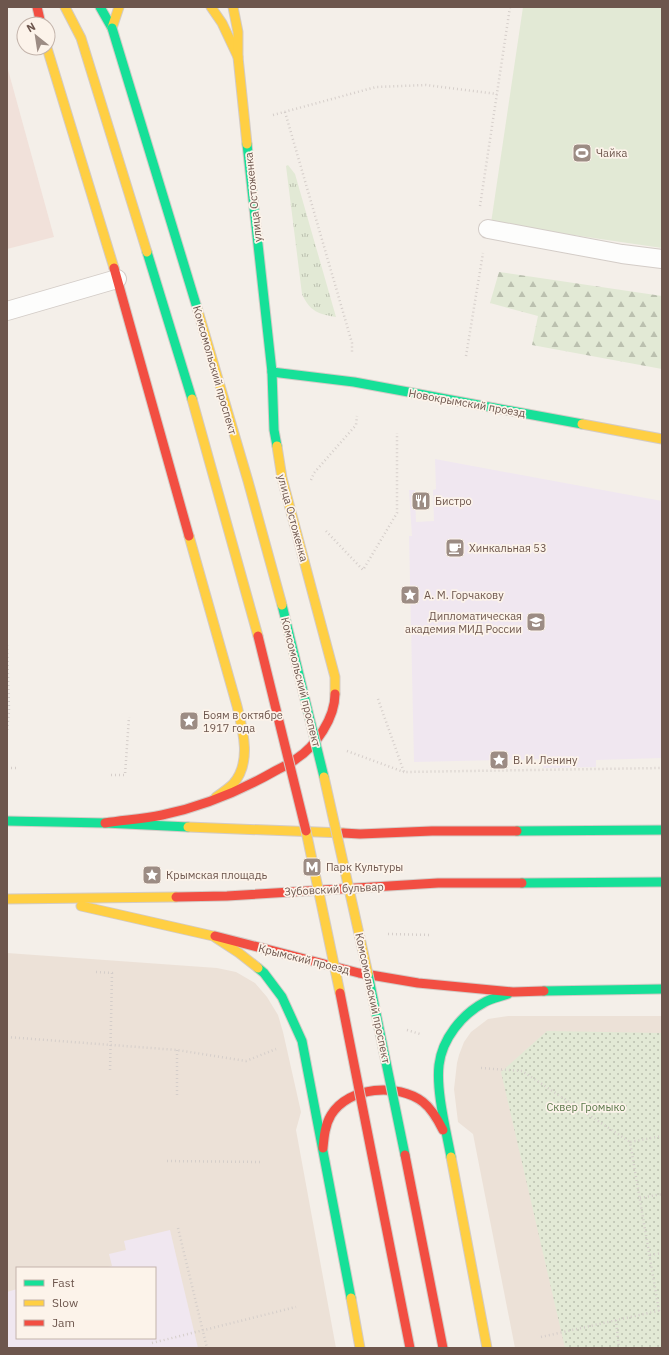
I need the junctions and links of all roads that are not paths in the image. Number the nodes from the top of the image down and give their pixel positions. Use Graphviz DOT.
graph roads {
  1 [pos="65,7"];
  2 [pos="100,7"];
  3 [pos="119,7"];
  4 [pos="211,7"];
  5 [pos="232,7"];
  6 [pos="112,28"];
  7 [pos="49,56"];
  8 [pos="238,57"];
  9 [pos="488,229"];
  10 [pos="662,259"];
  11 [pos="117,279"];
  12 [pos="7,311"];
  13 [pos="272,372"];
  14 [pos="662,439"];
  15 [pos="206,803"];
  16 [pos="7,821"];
  17 [pos="105,823"];
  18 [pos="662,830"];
  19 [pos="662,882"];
  20 [pos="45,898"];
  21 [pos="7,899"];
  22 [pos="213,936"];
  23 [pos="662,989"];
  24 [pos="513,992"];
  25 [pos="447,1136"];
  26 [pos="323,1148"];
  27 [pos="360,1348"];
  28 [pos="410,1348"];
  29 [pos="443,1348"];
  30 [pos="487,1348"];
  1 -- 28 [label="main road, bridge"];
  2 -- 6 [label="main road"];
  3 -- 6 [label="main road"];
  4 -- 8 [label="main road, улица Остоженка"];
  5 -- 8 [label="main road, улица Остоженка"];
  6 -- 29 [label="main road, Комсомольский проспект, bridge"];
  7 -- 11 [label="main road"];
  8 -- 13 [label="main road, улица Остоженка"];
  9 -- 10 [label="lane"];
  11 -- 12 [label="lane"];
  11 -- 15 [label="main road"];
  13 -- 14 [label="main road, Новокрымский проезд"];
  13 -- 15 [label="main road, улица Остоженка"];
  15 -- 17 [label="main road, улица Остоженка"];
  16 -- 17 [label="main road"];
  17 -- 18 [label="main road"];
  19 -- 20 [label="main road, Зубовский бульвар"];
  20 -- 21 [label="main road, Зубовский бульвар"];
  20 -- 22 [label="main road, Крымский проезд"];
  22 -- 24 [label="main road, Крымский проезд"];
  22 -- 26 [label="main road"];
  23 -- 24 [label="main road, Крымский проезд"];
  24 -- 25 [label="main road"];
  25 -- 26 [label="main road"];
  25 -- 30 [label="main road"];
  26 -- 27 [label="main road"];
}
